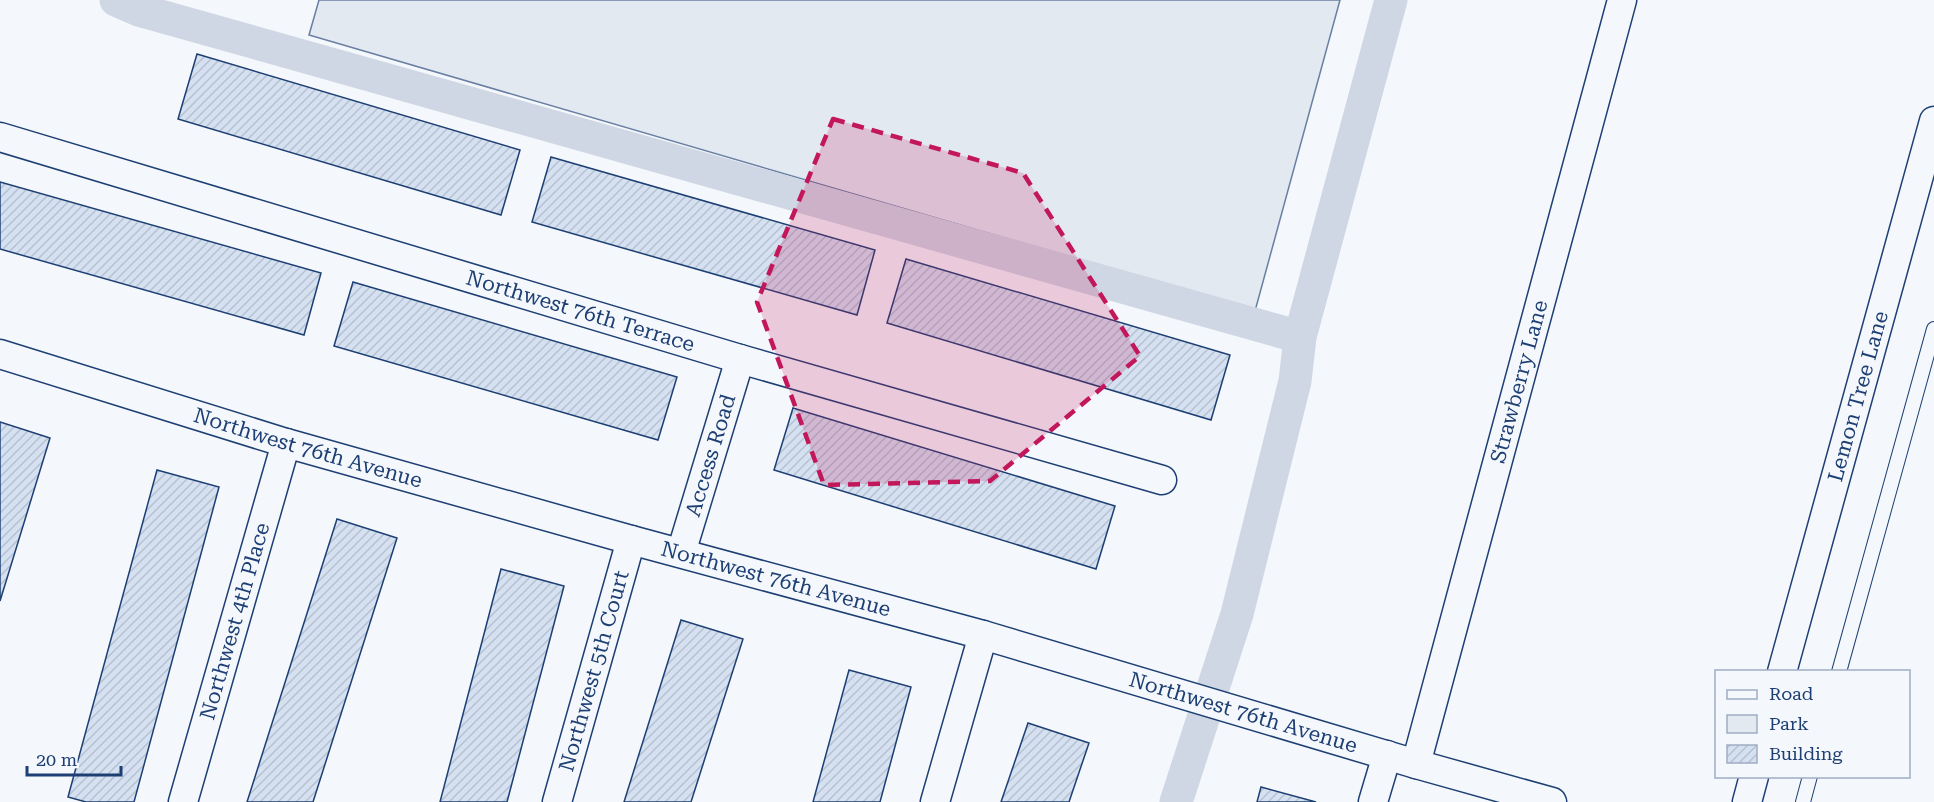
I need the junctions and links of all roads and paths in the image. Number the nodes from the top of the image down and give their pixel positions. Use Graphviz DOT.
graph roads {
  1 [pos="1622,0"];
  2 [pos="1934,121"];
  3 [pos="0,137"];
  4 [pos="1934,329"];
  5 [pos="0,354"];
  6 [pos="740,359"];
  7 [pos="286,442"];
  8 [pos="1162,480"];
  9 [pos="631,540"];
  10 [pos="681,553"];
  11 [pos="983,635"];
  12 [pos="1783,670"];
  13 [pos="1840,670"];
  14 [pos="1387,755"];
  15 [pos="1416,764"];
  16 [pos="1754,778"];
  17 [pos="1810,778"];
  18 [pos="183,802"];
  19 [pos="557,802"];
  20 [pos="935,802"];
  21 [pos="1373,802"];
  22 [pos="1552,802"];
  23 [pos="1746,802"];
  24 [pos="1803,802"];
  1 -- 15 [label="street, Strawberry Lane"];
  2 -- 12 [label="street, Lemon Tree Lane"];
  3 -- 6 [label="street, Northwest 76th Terrace"];
  4 -- 13 [label="lane"];
  5 -- 7 [label="street, Northwest 76th Avenue"];
  6 -- 8 [label="street, Northwest 76th Terrace"];
  6 -- 10 [label="street, Access Road"];
  7 -- 9 [label="street, Northwest 76th Avenue"];
  7 -- 18 [label="street, Northwest 4th Place"];
  9 -- 10 [label="street, Northwest 76th Avenue"];
  9 -- 19 [label="street, Northwest 5th Court"];
  10 -- 11 [label="street, Northwest 76th Avenue"];
  11 -- 14 [label="street, Northwest 76th Avenue"];
  11 -- 20 [label="street"];
  14 -- 15 [label="street, Northwest 76th Avenue"];
  14 -- 21 [label="street"];
  15 -- 22 [label="street, Northwest 76th Avenue"];
  16 -- 23 [label="street"];
  17 -- 24 [label="lane"];
}
